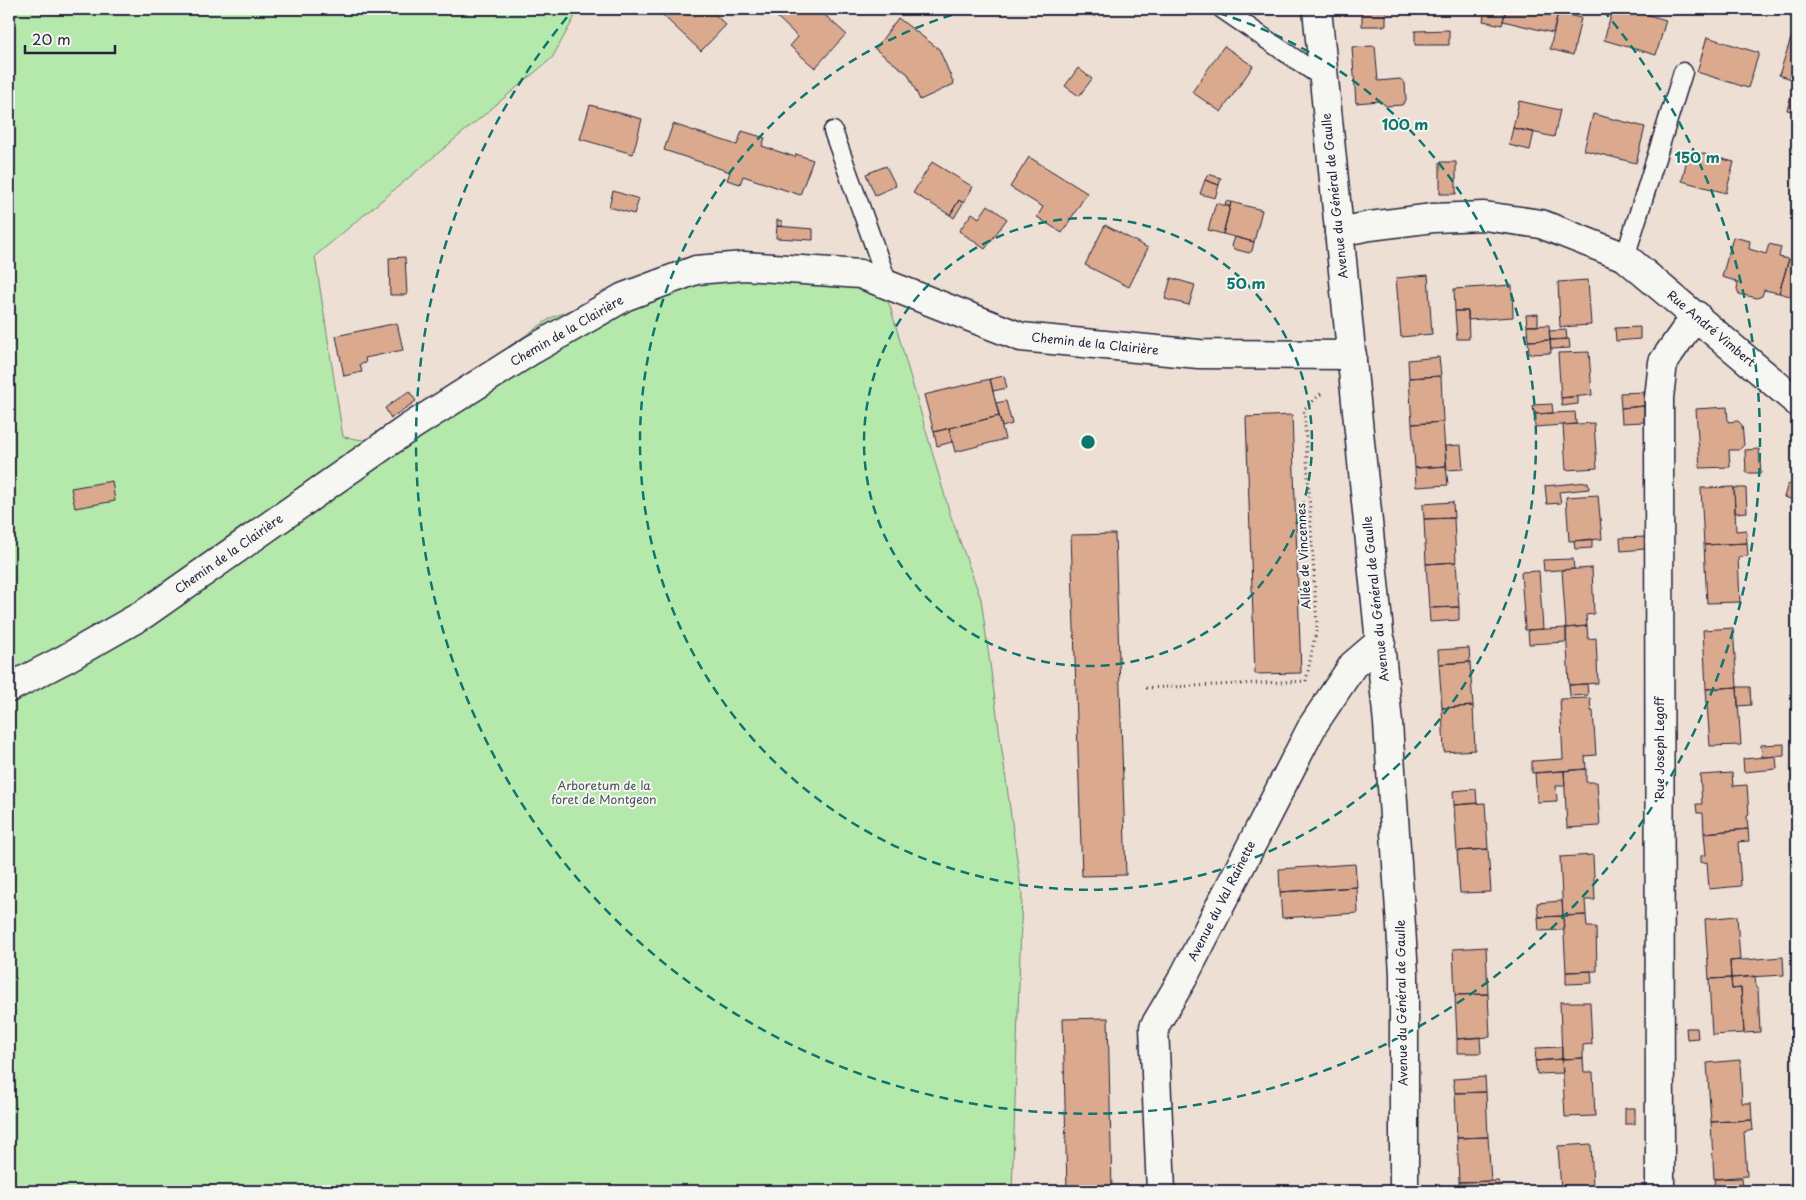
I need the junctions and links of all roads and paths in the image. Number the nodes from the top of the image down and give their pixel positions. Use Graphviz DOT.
graph roads {
  1 [pos="1222,9"];
  2 [pos="1316,9"];
  3 [pos="1683,72"];
  4 [pos="1324,78"];
  5 [pos="833,131"];
  6 [pos="1339,232"];
  7 [pos="1625,257"];
  8 [pos="888,284"];
  9 [pos="1696,315"];
  10 [pos="1352,355"];
  11 [pos="1322,392"];
  12 [pos="1797,402"];
  13 [pos="1381,641"];
  14 [pos="1306,680"];
  15 [pos="9,688"];
  16 [pos="1146,688"];
  17 [pos="1313,725"];
  18 [pos="1161,1191"];
  19 [pos="1404,1191"];
  20 [pos="1660,1191"];
  1 -- 4 [label="lane"];
  2 -- 4 [label="street, Avenue du Général de Gaulle"];
  3 -- 7 [label="lane"];
  4 -- 6 [label="street, Avenue du Général de Gaulle"];
  5 -- 8 [label="lane"];
  6 -- 7 [label="street, Rue André Vimbert"];
  6 -- 10 [label="street, Avenue du Général de Gaulle"];
  7 -- 9 [label="street, Rue André Vimbert"];
  8 -- 10 [label="street, Chemin de la Clairière"];
  8 -- 15 [label="street, Chemin de la Clairière"];
  9 -- 12 [label="street, Rue André Vimbert"];
  9 -- 20 [label="street, Rue Joseph Legoff"];
  10 -- 13 [label="street, Avenue du Général de Gaulle"];
  11 -- 14 [label="path, Allée de Vincennes"];
  13 -- 17 [label="street, Avenue du Val Rainette"];
  13 -- 19 [label="street, Avenue du Général de Gaulle"];
  14 -- 16 [label="path"];
  14 -- 17 [label="path, Allée de Vincennes"];
  17 -- 18 [label="street, Avenue du Val Rainette"];
}
